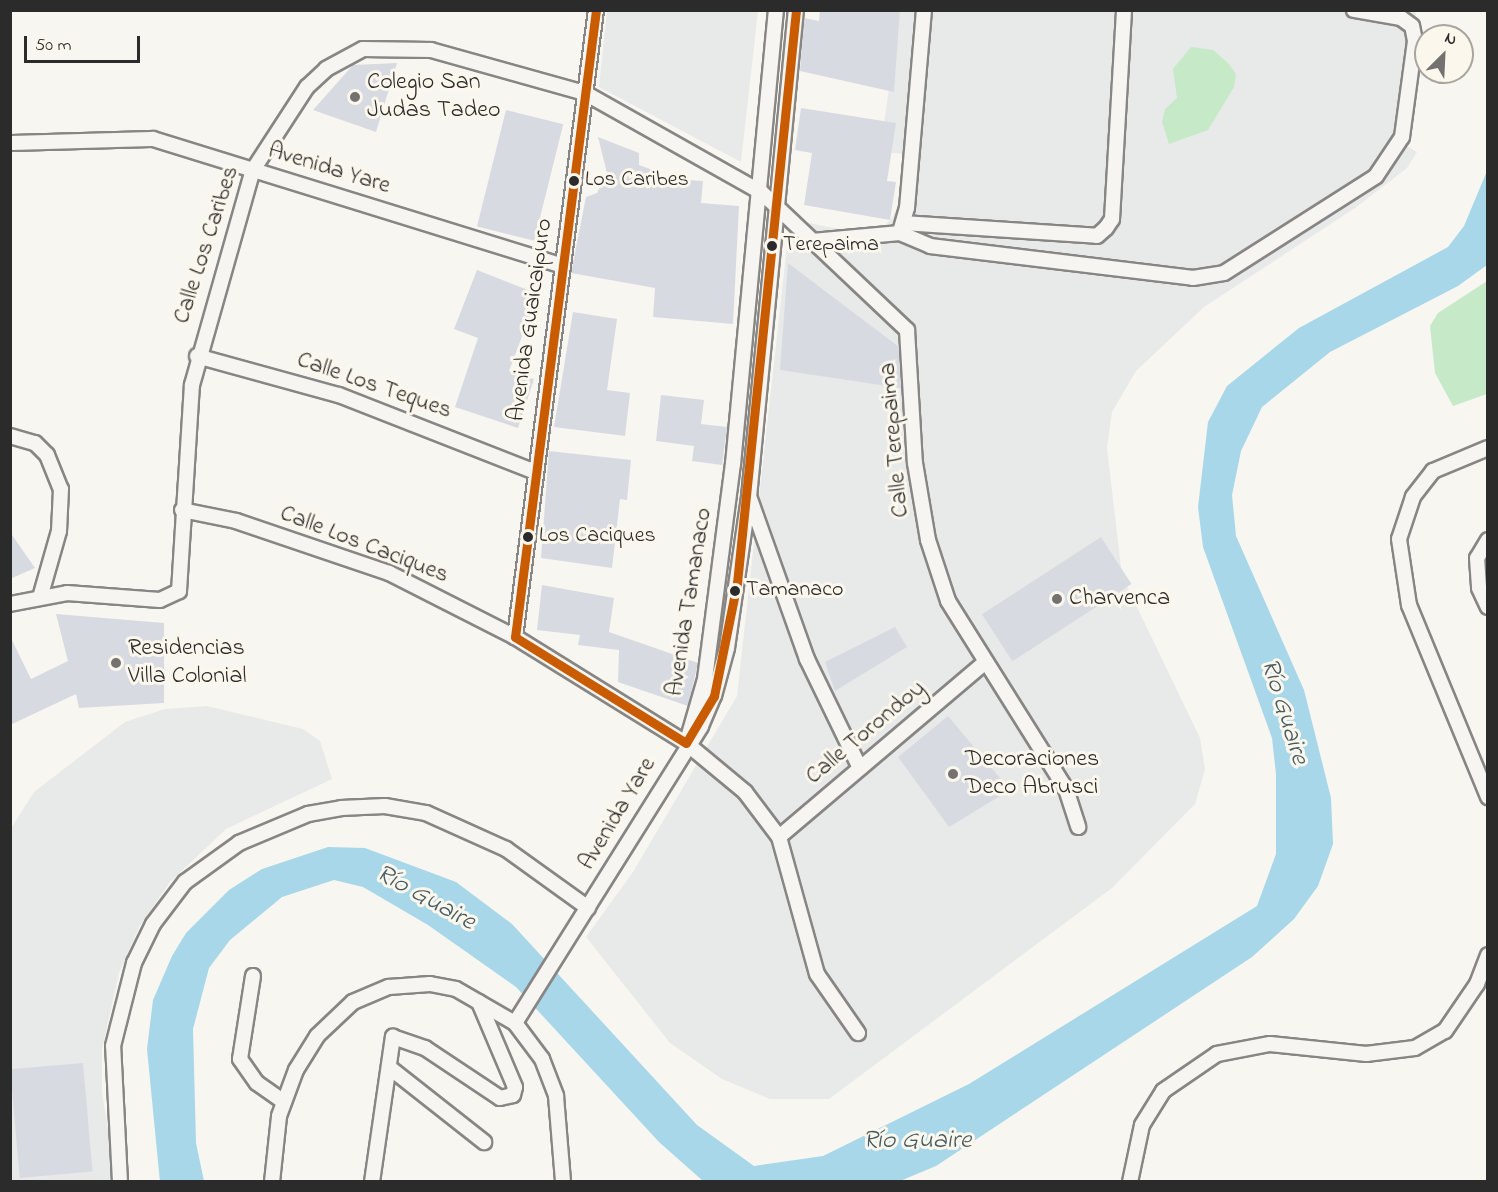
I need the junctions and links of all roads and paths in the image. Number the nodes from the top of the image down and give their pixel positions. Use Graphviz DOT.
graph roads {
  1 [pos="596,10"];
  2 [pos="777,10"];
  3 [pos="796,10"];
  4 [pos="924,10"];
  5 [pos="1124,10"];
  6 [pos="1354,10"];
  7 [pos="585,93"];
  8 [pos="10,143"];
  9 [pos="253,170"];
  10 [pos="761,192"];
  11 [pos="778,209"];
  12 [pos="901,228"];
  13 [pos="812,241"];
  14 [pos="559,265"];
  15 [pos="197,357"];
  16 [pos="10,436"];
  17 [pos="1488,448"];
  18 [pos="533,471"];
  19 [pos="750,497"];
  20 [pos="182,510"];
  21 [pos="1488,540"];
  22 [pos="41,594"];
  23 [pos="10,604"];
  24 [pos="1488,607"];
  25 [pos="515,637"];
  26 [pos="983,664"];
  27 [pos="686,742"];
  28 [pos="860,768"];
  29 [pos="1488,797"];
  30 [pos="1078,827"];
  31 [pos="779,837"];
  32 [pos="588,908"];
  33 [pos="1488,955"];
  34 [pos="253,976"];
  35 [pos="479,1002"];
  36 [pos="515,1023"];
  37 [pos="858,1033"];
  38 [pos="390,1068"];
  39 [pos="284,1102"];
  40 [pos="484,1142"];
  41 [pos="120,1182"];
  42 [pos="272,1182"];
  43 [pos="372,1182"];
  44 [pos="563,1182"];
  45 [pos="1130,1182"];
  1 -- 7 [label="street, Avenida Guaicaipuro"];
  2 -- 10 [label="street, Avenida Tamanaco"];
  3 -- 11 [label="street, Avenida Tamanaco"];
  4 -- 12 [label="street"];
  5 -- 12 [label="street"];
  6 -- 12 [label="street"];
  7 -- 9 [label="street, Calle Los Caribes"];
  7 -- 10 [label="street, Calle Los Caribes"];
  7 -- 14 [label="street, Avenida Guaicaipuro"];
  8 -- 9 [label="street, Avenida Yare"];
  9 -- 14 [label="street, Avenida Yare"];
  9 -- 15 [label="street, Calle Los Caribes"];
  10 -- 11 [label="street, Calle Los Caribes"];
  10 -- 27 [label="street, Avenida Tamanaco"];
  11 -- 13 [label="street, Calle Terepaima"];
  11 -- 19 [label="street, Avenida Tamanaco"];
  12 -- 13 [label="street"];
  13 -- 26 [label="street, Calle Terepaima"];
  14 -- 18 [label="street, Avenida Guaicaipuro"];
  15 -- 18 [label="street, Calle Los Teques"];
  15 -- 20 [label="street, Calle Los Caribes"];
  16 -- 22 [label="street"];
  17 -- 29 [label="street"];
  18 -- 25 [label="street, Avenida Guaicaipuro"];
  19 -- 27 [label="street, Avenida Tamanaco"];
  19 -- 28 [label="street"];
  20 -- 22 [label="street, Calle Los Caribes"];
  20 -- 25 [label="street, Calle Los Caciques"];
  21 -- 24 [label="street"];
  22 -- 23 [label="street"];
  25 -- 27 [label="street, Calle Los Caciques"];
  26 -- 28 [label="street, Calle Torondoy"];
  26 -- 30 [label="street, Calle Terepaima"];
  27 -- 31 [label="street, Calle Los Caciques"];
  27 -- 32 [label="street, Avenida Yare"];
  28 -- 31 [label="street, Calle Torondoy"];
  31 -- 37 [label="street, Calle Los Caciques"];
  32 -- 36 [label="street, Avenida Yare"];
  32 -- 41 [label="street"];
  33 -- 45 [label="street"];
  34 -- 39 [label="street"];
  35 -- 36 [label="street"];
  35 -- 38 [label="street"];
  35 -- 39 [label="street"];
  36 -- 44 [label="street"];
  38 -- 40 [label="street"];
  38 -- 43 [label="street"];
  39 -- 42 [label="street"];
}
